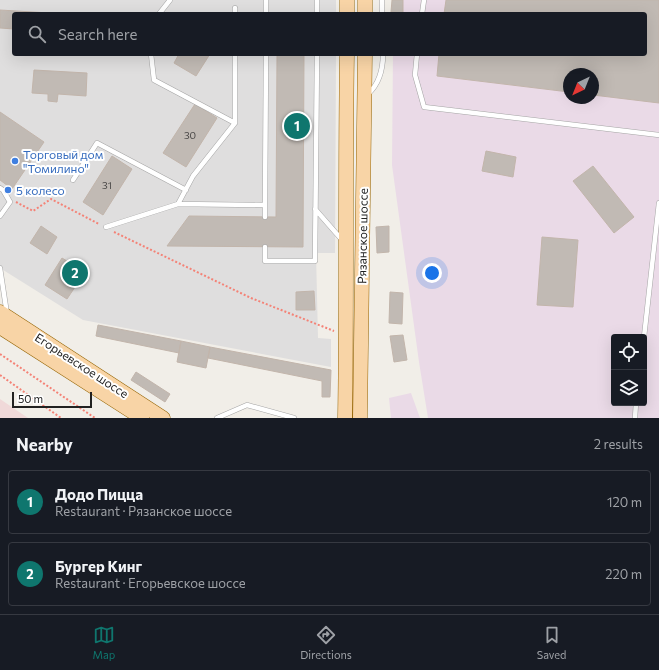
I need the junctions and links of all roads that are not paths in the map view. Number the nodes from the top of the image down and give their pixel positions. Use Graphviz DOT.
graph roads {
  1 [pos="170,0"];
  2 [pos="266,0"];
  3 [pos="318,0"];
  4 [pos="347,0"];
  5 [pos="365,0"];
  6 [pos="382,0"];
  7 [pos="424,0"];
  8 [pos="235,8"];
  9 [pos="161,12"];
  10 [pos="235,12"];
  11 [pos="266,12"];
  12 [pos="317,12"];
  13 [pos="347,12"];
  14 [pos="365,12"];
  15 [pos="382,12"];
  16 [pos="422,12"];
  17 [pos="151,56"];
  18 [pos="235,56"];
  19 [pos="266,56"];
  20 [pos="317,56"];
  21 [pos="347,56"];
  22 [pos="365,56"];
  23 [pos="383,56"];
  24 [pos="418,56"];
  25 [pos="364,98"];
  26 [pos="235,123"];
  27 [pos="659,135"];
  28 [pos="73,180"];
  29 [pos="0,188"];
  30 [pos="186,190"];
  31 [pos="659,203"];
  32 [pos="178,204"];
  33 [pos="265,206"];
  34 [pos="315,209"];
  35 [pos="0,216"];
  36 [pos="265,217"];
  37 [pos="106,227"];
  38 [pos="346,244"];
  39 [pos="265,247"];
  40 [pos="0,268"];
  41 [pos="2,319"];
  42 [pos="644,334"];
  43 [pos="636,406"];
  44 [pos="142,418"];
  45 [pos="163,418"];
  46 [pos="217,418"];
  47 [pos="294,418"];
  48 [pos="345,418"];
  49 [pos="360,418"];
  50 [pos="635,418"];
  1 -- 9 [label="lane"];
  2 -- 11 [label="lane"];
  3 -- 12 [label="lane"];
  4 -- 13 [label="main road"];
  5 -- 14 [label="main road"];
  6 -- 15 [label="lane"];
  7 -- 16 [label="lane"];
  8 -- 10 [label="lane"];
  17 -- 26 [label="lane"];
  18 -- 26 [label="lane"];
  19 -- 33 [label="lane"];
  20 -- 34 [label="lane"];
  21 -- 38 [label="main road, Рязанское шоссе"];
  22 -- 25 [label="main road, Рязанское шоссе"];
  23 -- 25 [label="lane"];
  24 -- 27 [label="lane"];
  25 -- 49 [label="main road, Рязанское шоссе"];
  26 -- 30 [label="lane"];
  28 -- 30 [label="lane"];
  29 -- 35 [label="lane"];
  30 -- 32 [label="lane"];
  31 -- 42 [label="lane"];
  32 -- 33 [label="lane"];
  32 -- 37 [label="lane"];
  33 -- 36 [label="lane"];
  34 -- 38 [label="lane"];
  34 -- 39 [label="lane"];
  38 -- 48 [label="main road, Рязанское шоссе"];
  40 -- 41 [label="lane"];
  41 -- 44 [label="main road, Егорьевское шоссе"];
  41 -- 45 [label="main road, Егорьевское шоссе"];
  43 -- 50 [label="lane"];
  46 -- 47 [label="lane"];
}
